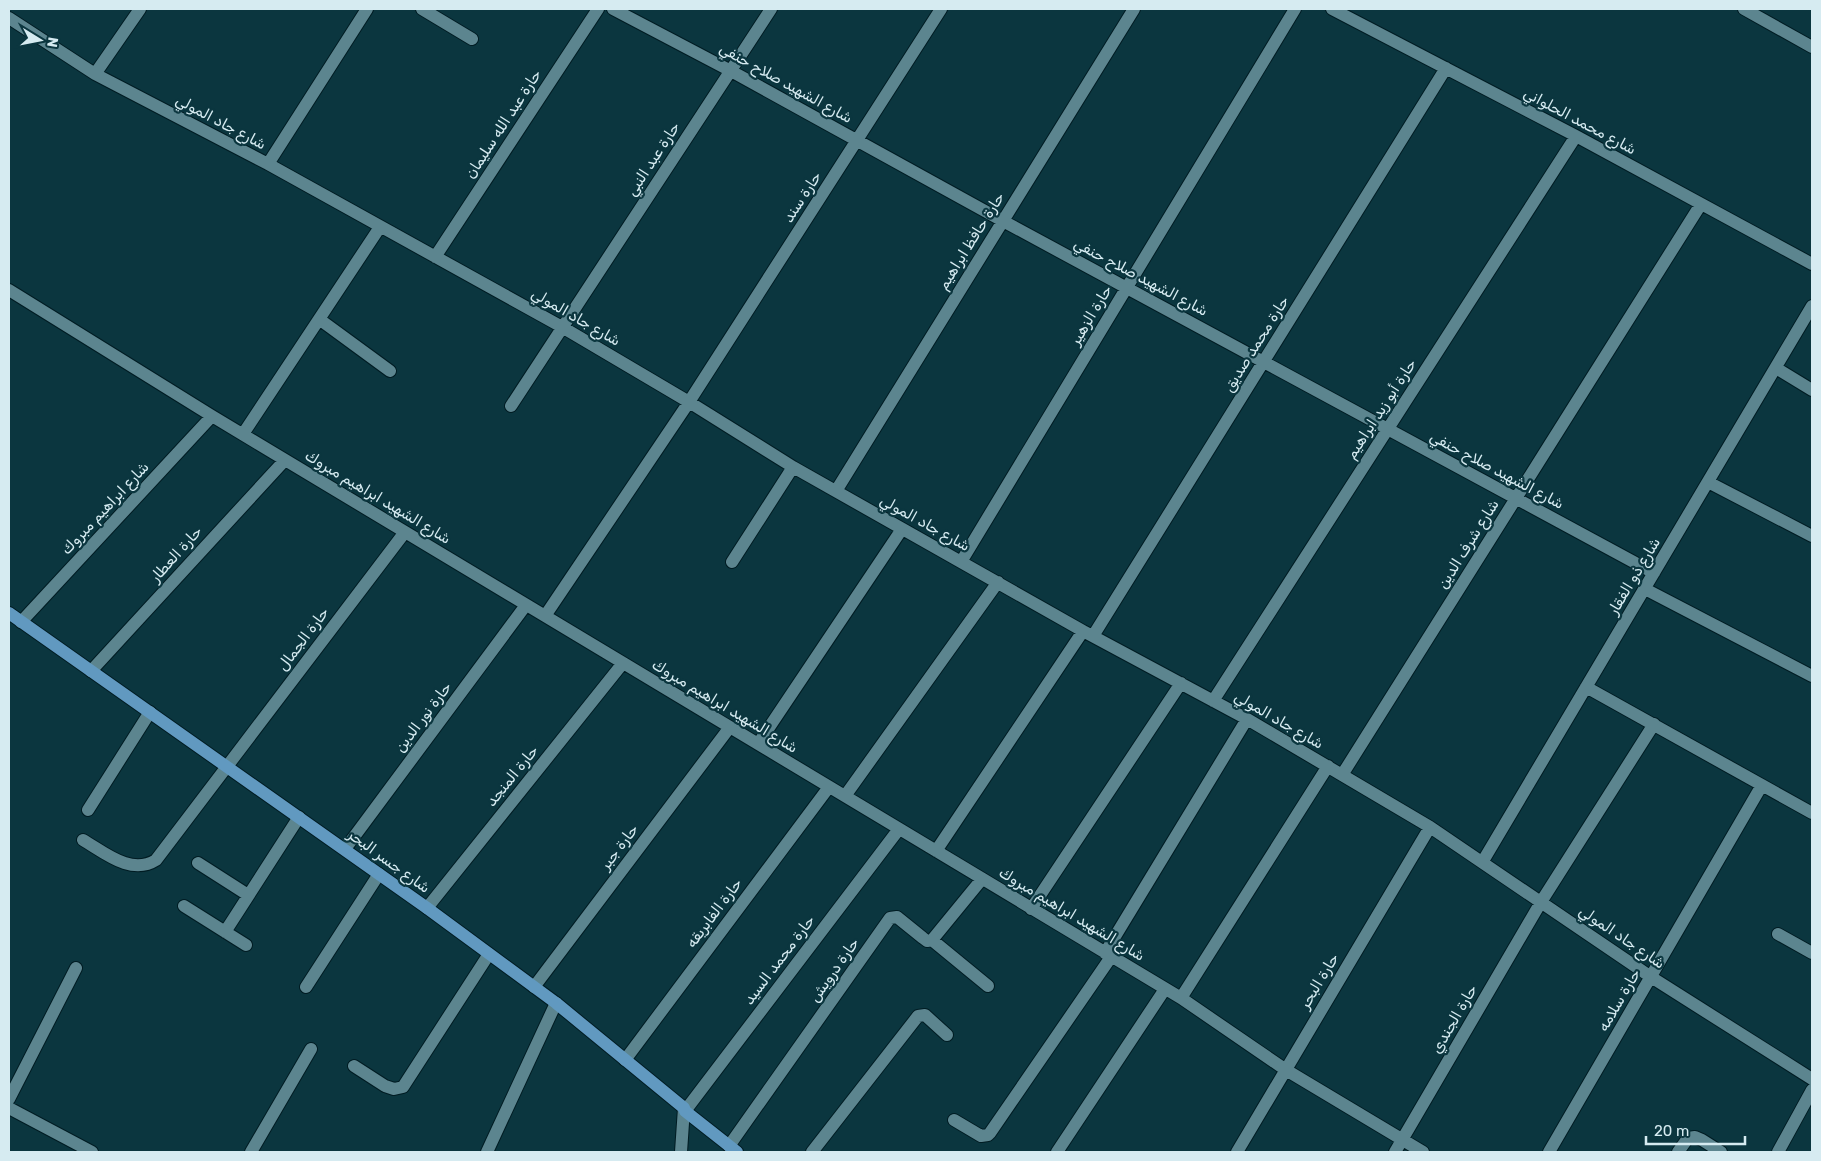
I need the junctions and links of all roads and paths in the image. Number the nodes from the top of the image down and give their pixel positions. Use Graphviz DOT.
graph roads {
  1 [pos="140,9"];
  2 [pos="367,9"];
  3 [pos="422,9"];
  4 [pos="598,9"];
  5 [pos="613,9"];
  6 [pos="772,9"];
  7 [pos="942,9"];
  8 [pos="1134,9"];
  9 [pos="1295,9"];
  10 [pos="1332,9"];
  11 [pos="1744,9"];
  12 [pos="9,18"];
  13 [pos="472,39"];
  14 [pos="1812,46"];
  15 [pos="1446,68"];
  16 [pos="731,71"];
  17 [pos="95,74"];
  18 [pos="1576,136"];
  19 [pos="857,140"];
  20 [pos="268,164"];
  21 [pos="1701,204"];
  22 [pos="1003,221"];
  23 [pos="380,227"];
  24 [pos="435,257"];
  25 [pos="1812,264"];
  26 [pos="1127,287"];
  27 [pos="9,290"];
  28 [pos="1812,306"];
  29 [pos="319,319"];
  30 [pos="562,327"];
  31 [pos="1264,362"];
  32 [pos="1776,368"];
  33 [pos="390,371"];
  34 [pos="1812,390"];
  35 [pos="689,402"];
  36 [pos="511,406"];
  37 [pos="212,416"];
  38 [pos="1387,429"];
  39 [pos="243,434"];
  40 [pos="285,460"];
  41 [pos="793,467"];
  42 [pos="1708,482"];
  43 [pos="836,492"];
  44 [pos="1515,500"];
  45 [pos="902,529"];
  46 [pos="405,532"];
  47 [pos="1812,536"];
  48 [pos="732,562"];
  49 [pos="961,562"];
  50 [pos="1654,573"];
  51 [pos="998,582"];
  52 [pos="1645,589"];
  53 [pos="526,605"];
  54 [pos="9,613"];
  55 [pos="545,616"];
  56 [pos="21,622"];
  57 [pos="1088,633"];
  58 [pos="623,664"];
  59 [pos="91,671"];
  60 [pos="1812,676"];
  61 [pos="1181,683"];
  62 [pos="1586,687"];
  63 [pos="1213,701"];
  64 [pos="150,712"];
  65 [pos="1247,719"];
  66 [pos="1654,724"];
  67 [pos="730,727"];
  68 [pos="758,744"];
  69 [pos="226,766"];
  70 [pos="1328,766"];
  71 [pos="1342,775"];
  72 [pos="1762,785"];
  73 [pos="829,787"];
  74 [pos="845,796"];
  75 [pos="88,810"];
  76 [pos="1812,814"];
  77 [pos="299,817"];
  78 [pos="1430,827"];
  79 [pos="899,829"];
  80 [pos="83,840"];
  81 [pos="345,849"];
  82 [pos="936,851"];
  83 [pos="1483,862"];
  84 [pos="198,863"];
  85 [pos="379,874"];
  86 [pos="982,879"];
  87 [pos="248,895"];
  88 [pos="1541,902"];
  89 [pos="184,906"];
  90 [pos="427,908"];
  91 [pos="1032,909"];
  92 [pos="225,932"];
  93 [pos="1778,934"];
  94 [pos="932,940"];
  95 [pos="246,945"];
  96 [pos="1812,953"];
  97 [pos="489,954"];
  98 [pos="1108,955"];
  99 [pos="76,968"];
  100 [pos="1651,977"];
  101 [pos="988,986"];
  102 [pos="306,987"];
  103 [pos="534,987"];
  104 [pos="1165,989"];
  105 [pos="1181,998"];
  106 [pos="556,1003"];
  107 [pos="947,1035"];
  108 [pos="311,1049"];
  109 [pos="625,1060"];
  110 [pos="354,1066"];
  111 [pos="1286,1070"];
  112 [pos="1812,1079"];
  113 [pos="1812,1090"];
  114 [pos="9,1099"];
  115 [pos="9,1108"];
  116 [pos="684,1110"];
  117 [pos="954,1120"];
  118 [pos="1402,1140"];
  119 [pos="1681,1147"];
  120 [pos="733,1149"];
  121 [pos="92,1152"];
  122 [pos="251,1152"];
  123 [pos="487,1152"];
  124 [pos="681,1152"];
  125 [pos="812,1152"];
  126 [pos="1057,1152"];
  127 [pos="1237,1152"];
  128 [pos="1395,1152"];
  129 [pos="1423,1152"];
  130 [pos="1549,1152"];
  131 [pos="1721,1152"];
  132 [pos="1778,1152"];
  1 -- 17 [label="street"];
  2 -- 20 [label="street"];
  3 -- 13 [label="street"];
  4 -- 24 [label="street, حارة عبد الله سليمان"];
  5 -- 16 [label="street, شارع الشهيد صلاح حنفي"];
  6 -- 16 [label="street, حارة عبد النبي"];
  7 -- 19 [label="street, حارة سند"];
  8 -- 22 [label="street, حارة حافظ ابراهيم"];
  9 -- 26 [label="street, حارة الزهير"];
  10 -- 15 [label="street, شارع محمد الحلواني"];
  11 -- 14 [label="street"];
  12 -- 17 [label="street, شارع جاد المولي"];
  15 -- 18 [label="street, شارع محمد الحلواني"];
  15 -- 31 [label="street, حارة محمد صديق"];
  16 -- 19 [label="street, شارع الشهيد صلاح حنفي"];
  16 -- 30 [label="street, حارة عبد النبي"];
  17 -- 20 [label="street, شارع جاد المولي"];
  18 -- 21 [label="street, شارع محمد الحلواني"];
  18 -- 38 [label="street, حارة أبو زيد ابراهيم"];
  19 -- 22 [label="street, شارع الشهيد صلاح حنفي"];
  19 -- 35 [label="street, حارة سند"];
  20 -- 23 [label="street, شارع جاد المولي"];
  21 -- 25 [label="street, شارع محمد الحلواني"];
  21 -- 44 [label="street, شارع شرف الدين"];
  22 -- 26 [label="street, شارع الشهيد صلاح حنفي"];
  22 -- 43 [label="street, حارة حافظ ابراهيم"];
  23 -- 24 [label="street, شارع جاد المولي"];
  23 -- 29 [label="street"];
  24 -- 30 [label="street, شارع جاد المولي"];
  26 -- 31 [label="street, شارع الشهيد صلاح حنفي"];
  26 -- 49 [label="street, حارة الزهير"];
  27 -- 37 [label="street, شارع الشهيد ابراهيم مبروك"];
  28 -- 32 [label="street, شارع ذو الفقار"];
  29 -- 33 [label="street"];
  29 -- 39 [label="street"];
  30 -- 35 [label="street, شارع جاد المولي"];
  30 -- 36 [label="street, حارة عبد النبي"];
  31 -- 38 [label="street, شارع الشهيد صلاح حنفي"];
  31 -- 57 [label="street, حارة محمد صديق"];
  32 -- 34 [label="street"];
  32 -- 42 [label="street, شارع ذو الفقار"];
  35 -- 41 [label="street, شارع جاد المولي"];
  35 -- 55 [label="street, حارة سند"];
  37 -- 39 [label="street, شارع الشهيد ابراهيم مبروك"];
  37 -- 56 [label="street, شارع ابراهيم مبروك"];
  38 -- 44 [label="street, شارع الشهيد صلاح حنفي"];
  38 -- 63 [label="street, حارة أبو زيد ابراهيم"];
  39 -- 40 [label="street, شارع الشهيد ابراهيم مبروك"];
  40 -- 46 [label="street, شارع الشهيد ابراهيم مبروك"];
  40 -- 59 [label="street, حارة العطار"];
  41 -- 43 [label="street, شارع جاد المولي"];
  41 -- 48 [label="street"];
  42 -- 47 [label="street"];
  42 -- 50 [label="street, شارع ذو الفقار"];
  43 -- 45 [label="street, شارع جاد المولي"];
  44 -- 50 [label="street, شارع الشهيد صلاح حنفي"];
  44 -- 71 [label="street, شارع شرف الدين"];
  45 -- 49 [label="street, شارع جاد المولي"];
  45 -- 68 [label="street"];
  46 -- 53 [label="street, شارع الشهيد ابراهيم مبروك"];
  46 -- 69 [label="street, حارة الجمال"];
  49 -- 51 [label="street, شارع جاد المولي"];
  50 -- 52 [label="street, شارع ذو الفقار"];
  51 -- 57 [label="street, شارع جاد المولي"];
  51 -- 74 [label="street"];
  52 -- 60 [label="street"];
  52 -- 62 [label="street, شارع ذو الفقار"];
  53 -- 55 [label="street, شارع الشهيد ابراهيم مبروك"];
  53 -- 81 [label="street, حارة نور الدين"];
  54 -- 56 [label="main road, شارع جسر البحر"];
  55 -- 58 [label="street, شارع الشهيد ابراهيم مبروك"];
  56 -- 59 [label="main road, شارع جسر البحر"];
  57 -- 61 [label="street, شارع جاد المولي"];
  57 -- 82 [label="street, حارة محمد صديق"];
  58 -- 67 [label="street, شارع الشهيد ابراهيم مبروك"];
  58 -- 90 [label="street, حارة المنجد"];
  59 -- 64 [label="main road, شارع جسر البحر"];
  61 -- 63 [label="street, شارع جاد المولي"];
  61 -- 91 [label="street"];
  62 -- 66 [label="street"];
  62 -- 83 [label="street, شارع ذو الفقار"];
  63 -- 65 [label="street, شارع جاد المولي"];
  64 -- 69 [label="main road, شارع جسر البحر"];
  64 -- 75 [label="street"];
  65 -- 70 [label="street, شارع جاد المولي"];
  65 -- 98 [label="street"];
  66 -- 72 [label="street"];
  66 -- 88 [label="street, حارة الجندي"];
  67 -- 68 [label="street, شارع الشهيد ابراهيم مبروك"];
  67 -- 103 [label="street, حارة جبر"];
  68 -- 73 [label="street, شارع الشهيد ابراهيم مبروك"];
  69 -- 77 [label="main road, شارع جسر البحر"];
  69 -- 80 [label="street, حارة الجمال"];
  70 -- 71 [label="street, شارع جاد المولي"];
  70 -- 105 [label="street"];
  71 -- 78 [label="street, شارع جاد المولي"];
  72 -- 76 [label="street"];
  72 -- 100 [label="street, حارة سلامه"];
  73 -- 74 [label="street, شارع الشهيد ابراهيم مبروك"];
  73 -- 109 [label="street, حارة الفابريقه"];
  74 -- 79 [label="street, شارع الشهيد ابراهيم مبروك"];
  77 -- 81 [label="main road, شارع جسر البحر"];
  77 -- 87 [label="street"];
  78 -- 83 [label="street, شارع جاد المولي"];
  78 -- 111 [label="street, حارة البحر"];
  79 -- 82 [label="street, شارع الشهيد ابراهيم مبروك"];
  79 -- 116 [label="street, حارة محمد السيد"];
  81 -- 85 [label="main road, شارع جسر البحر"];
  82 -- 86 [label="street, شارع الشهيد ابراهيم مبروك"];
  83 -- 88 [label="street, شارع جاد المولي"];
  84 -- 87 [label="street"];
  85 -- 90 [label="main road, شارع جسر البحر"];
  85 -- 102 [label="street"];
  86 -- 91 [label="street, شارع الشهيد ابراهيم مبروك"];
  86 -- 94 [label="street"];
  87 -- 92 [label="street"];
  88 -- 100 [label="street, شارع جاد المولي"];
  88 -- 118 [label="street, حارة الجندي"];
  89 -- 92 [label="street"];
  90 -- 97 [label="main road, شارع جسر البحر"];
  91 -- 98 [label="street, شارع الشهيد ابراهيم مبروك"];
  92 -- 95 [label="street"];
  93 -- 96 [label="street"];
  94 -- 101 [label="street, حارة درويش"];
  94 -- 120 [label="street, حارة درويش"];
  97 -- 103 [label="main road, شارع جسر البحر"];
  97 -- 110 [label="street"];
  98 -- 104 [label="street, شارع الشهيد ابراهيم مبروك"];
  98 -- 117 [label="street"];
  99 -- 114 [label="street"];
  100 -- 112 [label="street, شارع جاد المولي"];
  100 -- 130 [label="street, حارة سلامه"];
  103 -- 106 [label="main road, شارع جسر البحر"];
  104 -- 105 [label="street, شارع الشهيد ابراهيم مبروك"];
  104 -- 126 [label="street"];
  105 -- 111 [label="street, شارع الشهيد ابراهيم مبروك"];
  106 -- 109 [label="main road, شارع جسر البحر"];
  106 -- 123 [label="street"];
  107 -- 125 [label="street"];
  108 -- 122 [label="street"];
  109 -- 116 [label="main road, شارع جسر البحر"];
  111 -- 118 [label="street, شارع الشهيد ابراهيم مبروك"];
  111 -- 127 [label="street, حارة البحر"];
  113 -- 132 [label="street"];
  115 -- 121 [label="street"];
  116 -- 120 [label="main road, شارع جسر البحر"];
  116 -- 124 [label="street"];
  118 -- 128 [label="street, حارة الجندي"];
  118 -- 129 [label="street, شارع الشهيد ابراهيم مبروك"];
  119 -- 131 [label="street"];
}
